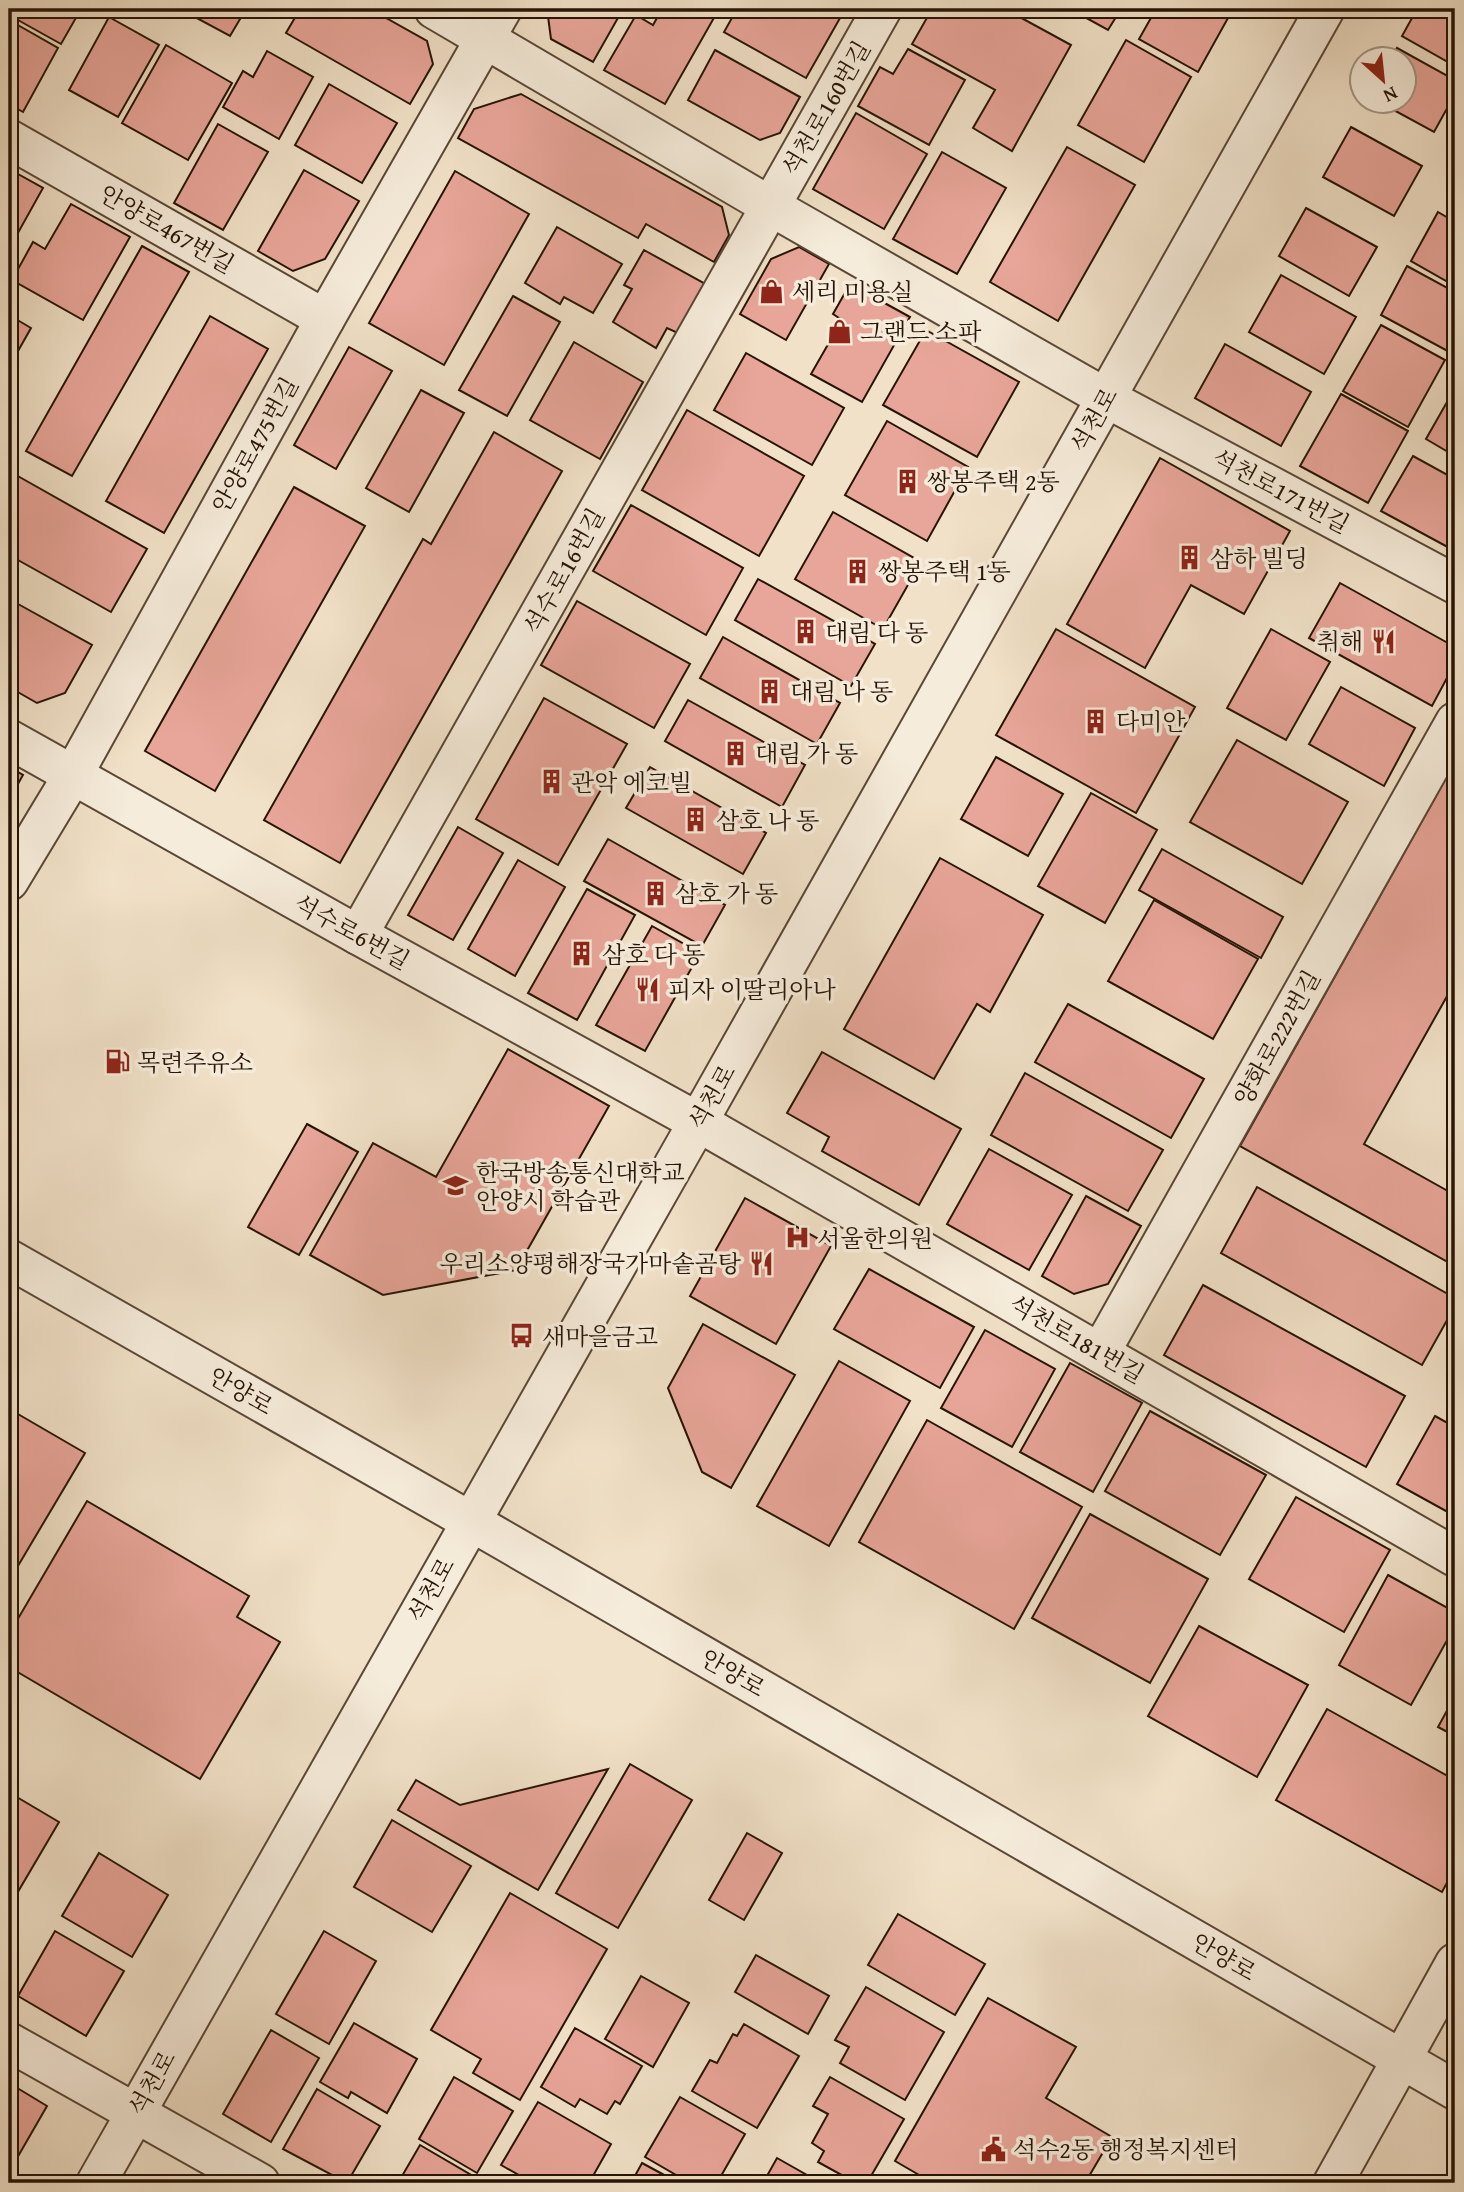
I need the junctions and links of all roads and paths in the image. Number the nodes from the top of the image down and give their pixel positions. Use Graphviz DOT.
graph roads {
  1 [pos="434,9"];
  2 [pos="882,9"];
  3 [pos="1325,9"];
  4 [pos="494,23"];
  5 [pos="9,139"];
  6 [pos="770,206"];
  7 [pos="325,319"];
  8 [pos="1106,398"];
  9 [pos="1455,584"];
  10 [pos="1455,722"];
  11 [pos="9,739"];
  12 [pos="73,775"];
  13 [pos="9,881"];
  14 [pos="358,935"];
  15 [pos="698,1122"];
  16 [pos="9,1259"];
  17 [pos="1100,1353"];
  18 [pos="470,1521"];
  19 [pos="1455,1557"];
  20 [pos="1455,1963"];
  21 [pos="9,2042"];
  22 [pos="1401,2059"];
  23 [pos="1455,2090"];
  24 [pos="135,2112"];
  25 [pos="96,2183"];
  26 [pos="260,2183"];
  27 [pos="1334,2183"];
  1 -- 4 [label="street"];
  2 -- 6 [label="street, 석천로160번길"];
  3 -- 8 [label="street, 석천로"];
  4 -- 6 [label="street"];
  4 -- 7 [label="street, 안양로475번길"];
  5 -- 7 [label="street, 안양로467번길"];
  6 -- 8 [label="street"];
  6 -- 14 [label="street, 석수로16번길"];
  7 -- 12 [label="street, 안양로475번길"];
  8 -- 9 [label="street, 석천로171번길"];
  8 -- 15 [label="street, 석천로"];
  10 -- 17 [label="street, 양화로222번길"];
  11 -- 12 [label="street, 석수로6번길"];
  12 -- 13 [label="street, 안양로475번길"];
  12 -- 14 [label="street, 석수로6번길"];
  14 -- 15 [label="street, 석수로6번길"];
  15 -- 17 [label="street, 석천로181번길"];
  15 -- 18 [label="street, 석천로"];
  16 -- 18 [label="street, 안양로"];
  17 -- 19 [label="street, 석천로181번길"];
  18 -- 22 [label="street, 안양로"];
  18 -- 24 [label="street, 석천로"];
  20 -- 22 [label="street"];
  21 -- 24 [label="street"];
  22 -- 23 [label="street, 안양로"];
  22 -- 27 [label="street"];
  24 -- 25 [label="street, 석천로"];
  24 -- 26 [label="street"];
}
